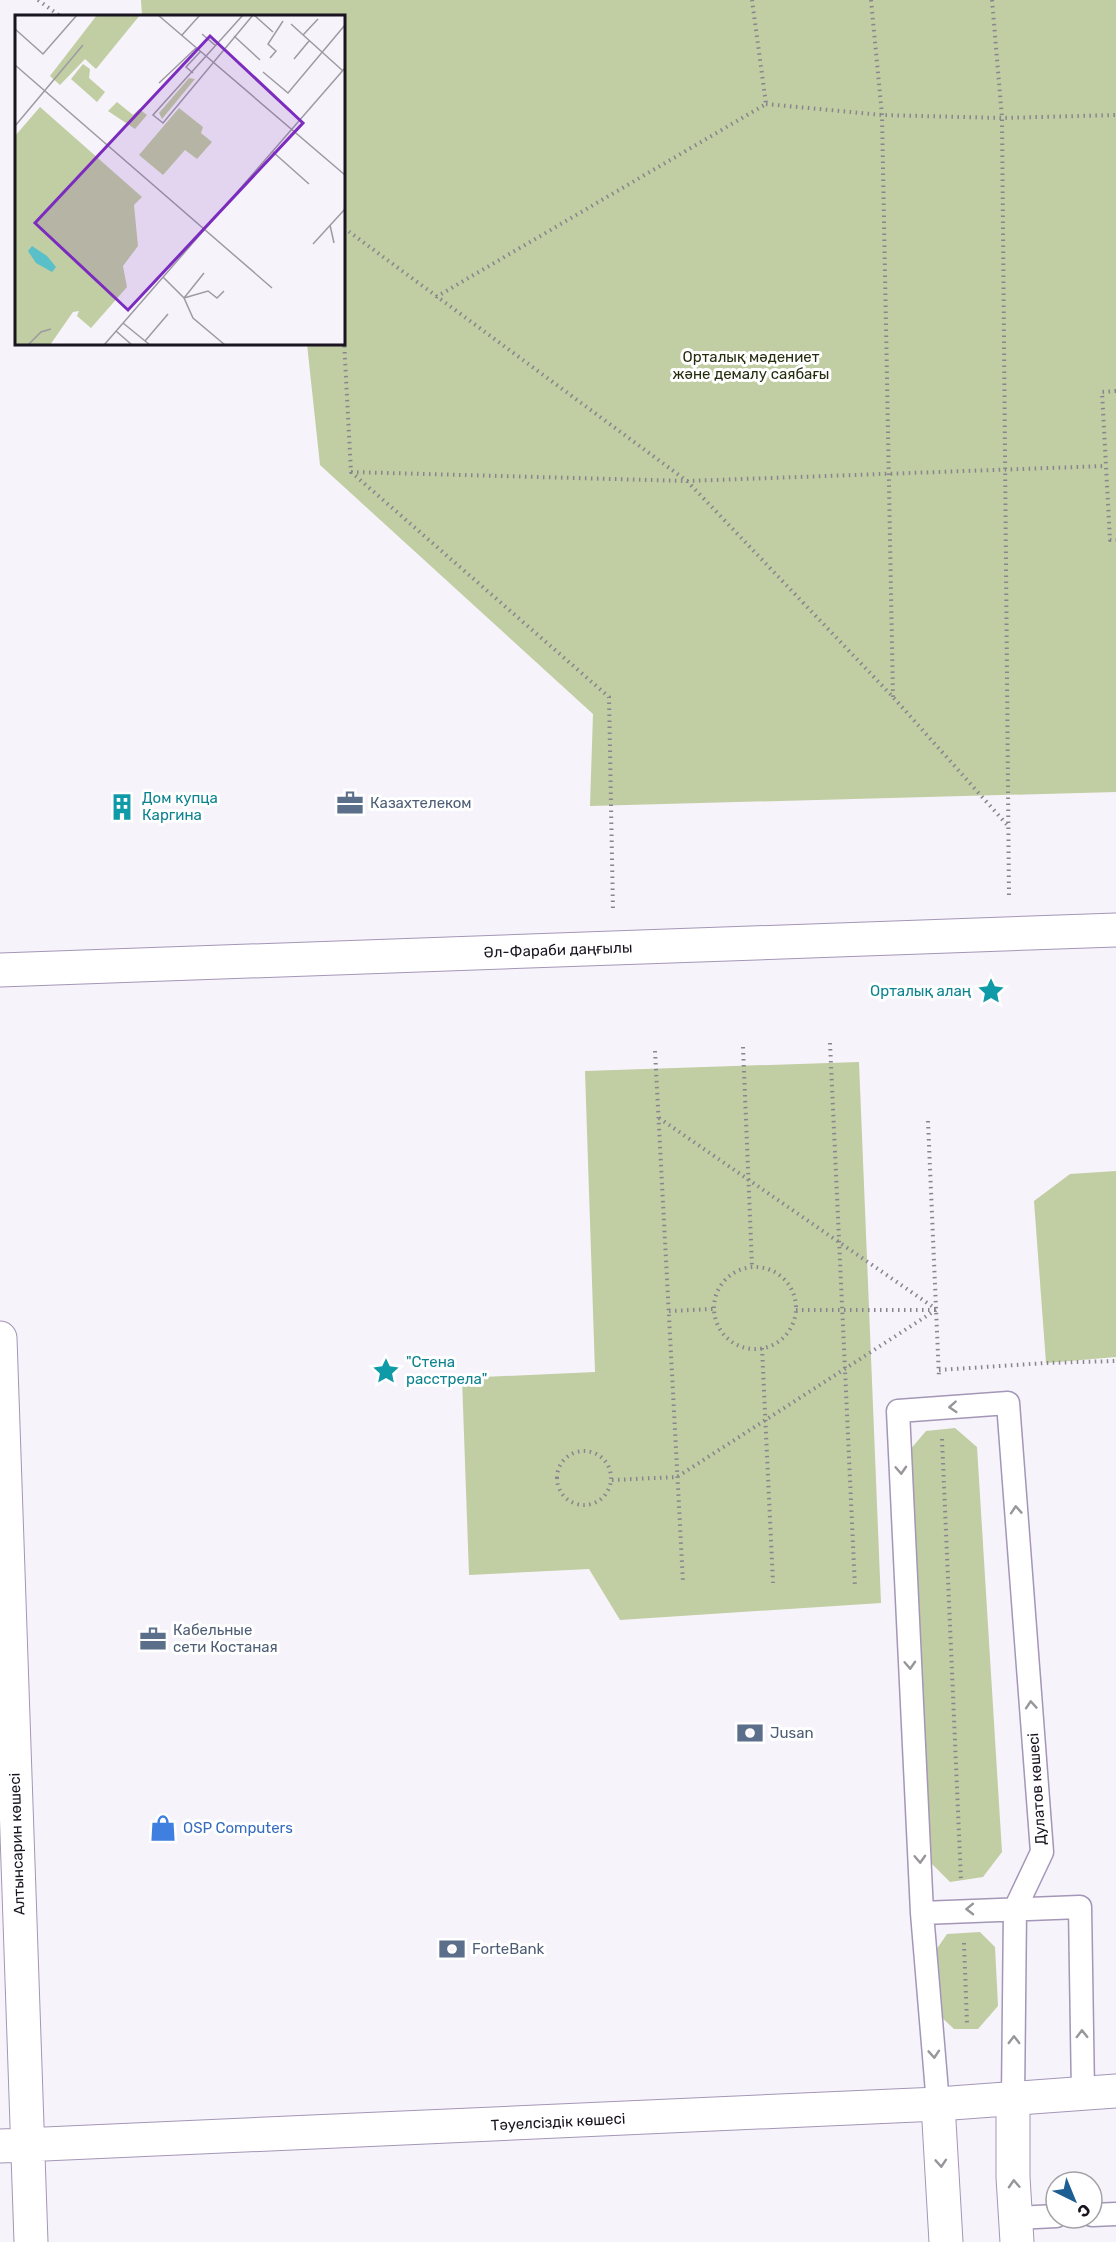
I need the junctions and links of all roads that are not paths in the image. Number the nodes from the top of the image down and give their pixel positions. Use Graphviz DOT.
graph roads {
  1 [pos="1116,930"];
  2 [pos="0,970"];
  3 [pos="0,1338"];
  4 [pos="9,1878"];
  5 [pos="1015,1909"];
  6 [pos="922,1912"];
  7 [pos="1116,2091"];
  8 [pos="1083,2092"];
  9 [pos="1013,2099"];
  10 [pos="938,2104"];
  11 [pos="13,2146"];
  12 [pos="1044,2220"];
  13 [pos="1016,2230"];
  14 [pos="31,2242"];
  15 [pos="946,2242"];
  1 -- 2 [label="street, Әл-Фараби даңғылы"];
  3 -- 4 [label="street, Алтынсарин көшесі"];
  4 -- 11 [label="street, Алтынсарин көшесі"];
  5 -- 6 [label="lane, one-way"];
  5 -- 6 [label="lane, Дулатов көшесі, one-way"];
  8 -- 5 [label="lane, one-way"];
  9 -- 5 [label="lane, Дулатов көшесі, one-way"];
  6 -- 10 [label="lane, one-way"];
  7 -- 8 [label="street, Тәуелсіздік көшесі"];
  8 -- 9 [label="street, Тәуелсіздік көшесі"];
  9 -- 10 [label="street, Тәуелсіздік көшесі"];
  13 -- 9 [label="street, Дулатов көшесі, one-way"];
  10 -- 11 [label="street, Тәуелсіздік көшесі"];
  10 -- 15 [label="street, one-way"];
  11 -- 14 [label="street, Алтынсарин көшесі"];
  12 -- 13 [label="lane"];
}
